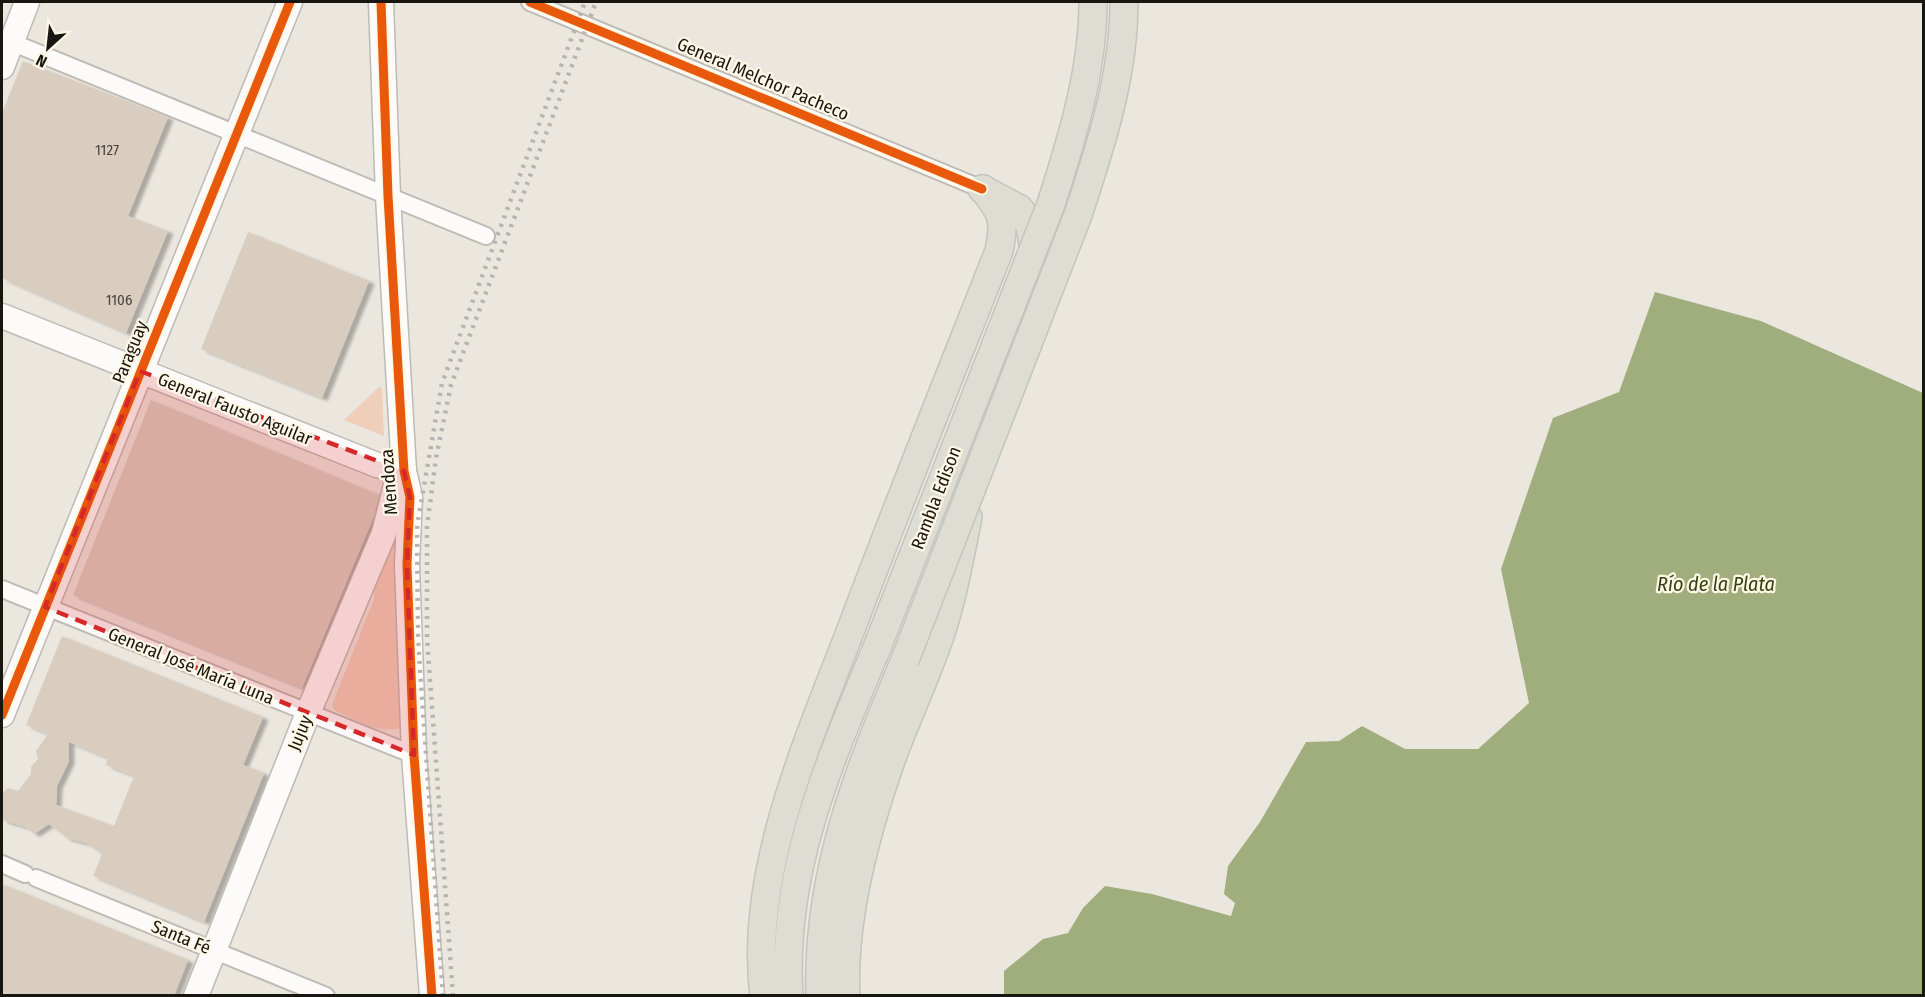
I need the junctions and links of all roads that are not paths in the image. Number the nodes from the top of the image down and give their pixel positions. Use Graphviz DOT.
graph roads {
  1 [pos="27,2"];
  2 [pos="290,2"];
  3 [pos="381,2"];
  4 [pos="530,2"];
  5 [pos="1093,2"];
  6 [pos="1124,2"];
  7 [pos="6,40"];
  8 [pos="2,67"];
  9 [pos="236,135"];
  10 [pos="982,189"];
  11 [pos="388,196"];
  12 [pos="486,236"];
  13 [pos="2,316"];
  14 [pos="140,371"];
  15 [pos="404,471"];
  16 [pos="2,589"];
  17 [pos="45,607"];
  18 [pos="308,713"];
  19 [pos="2,715"];
  20 [pos="414,755"];
  21 [pos="2,864"];
  22 [pos="214,951"];
  23 [pos="196,996"];
  24 [pos="326,996"];
  25 [pos="432,996"];
  26 [pos="764,996"];
  27 [pos="789,996"];
  28 [pos="820,996"];
  29 [pos="846,996"];
  1 -- 7 [label="street"];
  2 -- 9 [label="street, Paraguay"];
  3 -- 11 [label="street, Mendoza"];
  4 -- 10 [label="street, General Melchor Pacheco"];
  5 -- 27 [label="main road, Rambla Edison, bridge"];
  6 -- 28 [label="main road, Rambla Edison, bridge"];
  7 -- 8 [label="street"];
  7 -- 9 [label="street"];
  9 -- 11 [label="street"];
  9 -- 14 [label="street, Paraguay"];
  10 -- 26 [label="main road"];
  10 -- 29 [label="main road"];
  11 -- 12 [label="street"];
  11 -- 15 [label="street, Mendoza"];
  13 -- 14 [label="street, General Fausto Aguilar"];
  14 -- 15 [label="street, General Fausto Aguilar"];
  14 -- 17 [label="street, Paraguay"];
  15 -- 18 [label="street, Jujuy"];
  15 -- 20 [label="street, Mendoza"];
  16 -- 17 [label="street, General José María Luna"];
  17 -- 18 [label="street, General José María Luna"];
  17 -- 19 [label="street, Paraguay"];
  18 -- 20 [label="street, General José María Luna"];
  18 -- 22 [label="street, Jujuy"];
  20 -- 25 [label="street, Mendoza"];
  21 -- 22 [label="street, Santa Fé"];
  22 -- 23 [label="street, Jujuy"];
  22 -- 24 [label="street, Santa Fé"];
}
